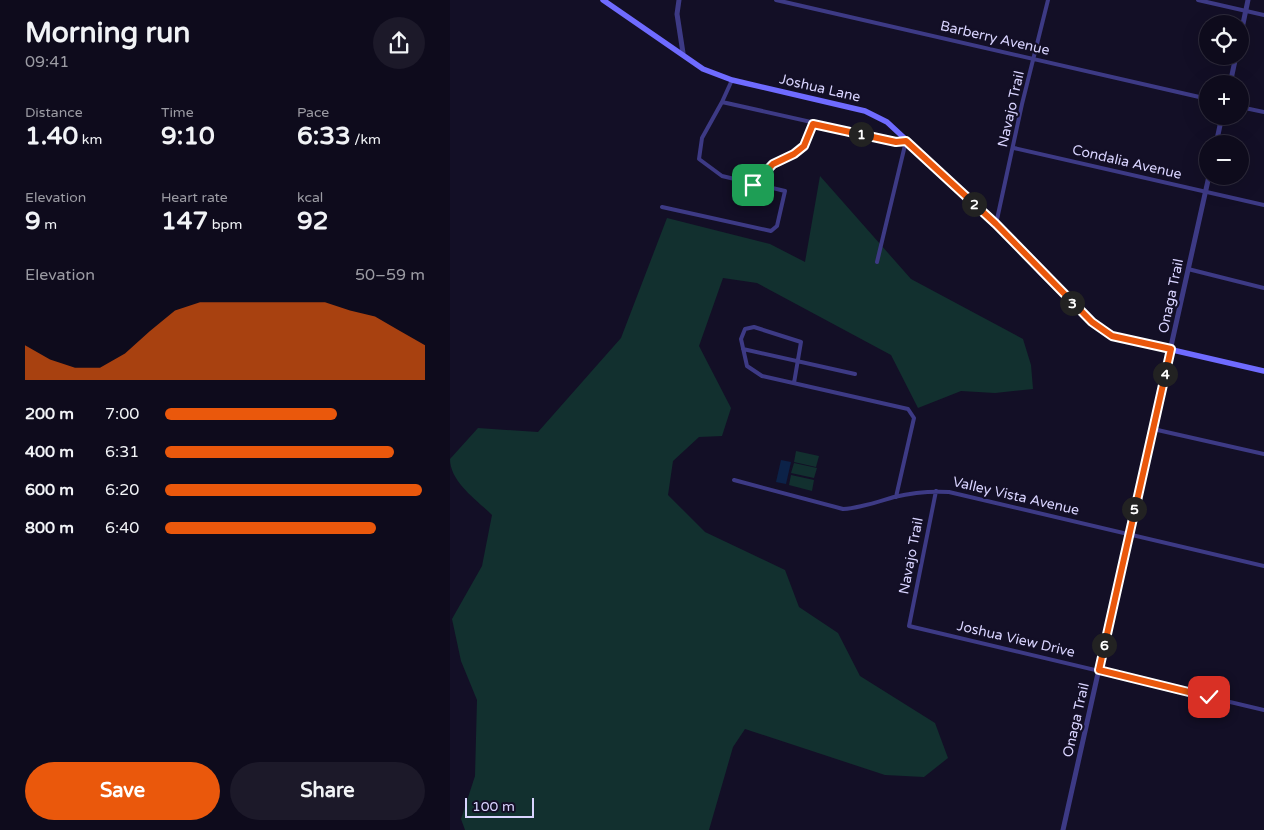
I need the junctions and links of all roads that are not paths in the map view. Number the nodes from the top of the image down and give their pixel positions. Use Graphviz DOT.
graph roads {
  1 [pos="603,0"];
  2 [pos="679,0"];
  3 [pos="776,0"];
  4 [pos="1048,0"];
  5 [pos="1198,0"];
  6 [pos="1248,0"];
  7 [pos="1246,11"];
  8 [pos="1245,15"];
  9 [pos="1264,15"];
  10 [pos="683,54"];
  11 [pos="1035,59"];
  12 [pos="732,80"];
  13 [pos="1199,97"];
  14 [pos="722,102"];
  15 [pos="1249,109"];
  16 [pos="1264,112"];
  17 [pos="813,124"];
  18 [pos="906,141"];
  19 [pos="1014,148"];
  20 [pos="753,185"];
  21 [pos="1207,185"];
  22 [pos="1206,192"];
  23 [pos="1264,205"];
  24 [pos="662,206"];
  25 [pos="996,224"];
  26 [pos="877,262"];
  27 [pos="1188,269"];
  28 [pos="1264,288"];
  29 [pos="743,349"];
  30 [pos="1171,349"];
  31 [pos="798,362"];
  32 [pos="1264,371"];
  33 [pos="855,374"];
  34 [pos="794,383"];
  35 [pos="1152,429"];
  36 [pos="1264,454"];
  37 [pos="734,480"];
  38 [pos="936,491"];
  39 [pos="896,497"];
  40 [pos="1129,534"];
  41 [pos="1264,566"];
  42 [pos="908,626"];
  43 [pos="1099,670"];
  44 [pos="1264,710"];
  45 [pos="1063,830"];
  1 -- 10 [label="main road, Joshua Lane"];
  2 -- 10 [label="street"];
  3 -- 11 [label="street, Barberry Avenue"];
  4 -- 11 [label="street, Navajo Trail"];
  5 -- 7 [label="street"];
  6 -- 7 [label="street"];
  7 -- 8 [label="street"];
  7 -- 9 [label="street"];
  10 -- 12 [label="main road, Joshua Lane"];
  11 -- 13 [label="street, Barberry Avenue"];
  11 -- 19 [label="street, Navajo Trail"];
  12 -- 14 [label="street"];
  12 -- 18 [label="main road, Joshua Lane"];
  14 -- 17 [label="street"];
  14 -- 20 [label="street"];
  15 -- 16 [label="street"];
  17 -- 18 [label="street"];
  17 -- 20 [label="street"];
  18 -- 25 [label="main road, Joshua Lane"];
  18 -- 26 [label="street"];
  19 -- 22 [label="street, Condalia Avenue"];
  19 -- 25 [label="street, Navajo Trail"];
  20 -- 24 [label="street"];
  21 -- 22 [label="street, Onaga Trail"];
  22 -- 23 [label="street, Condalia Avenue"];
  22 -- 27 [label="street, Onaga Trail"];
  25 -- 30 [label="main road, Joshua Lane"];
  27 -- 28 [label="street"];
  27 -- 30 [label="street, Onaga Trail"];
  29 -- 31 [label="street"];
  29 -- 31 [label="street"];
  29 -- 34 [label="street"];
  30 -- 32 [label="main road, Joshua Lane"];
  30 -- 35 [label="street, Onaga Trail"];
  31 -- 33 [label="street"];
  31 -- 34 [label="street"];
  34 -- 39 [label="street"];
  35 -- 36 [label="street"];
  35 -- 40 [label="street, Onaga Trail"];
  37 -- 39 [label="street, Valley Vista Avenue"];
  38 -- 39 [label="street, Valley Vista Avenue"];
  38 -- 40 [label="street, Valley Vista Avenue"];
  38 -- 42 [label="street, Navajo Trail"];
  40 -- 41 [label="street, Valley Vista Avenue"];
  40 -- 43 [label="street, Onaga Trail"];
  42 -- 43 [label="street, Joshua View Drive"];
  43 -- 44 [label="street, Joshua View Drive"];
  43 -- 45 [label="street, Onaga Trail"];
}
